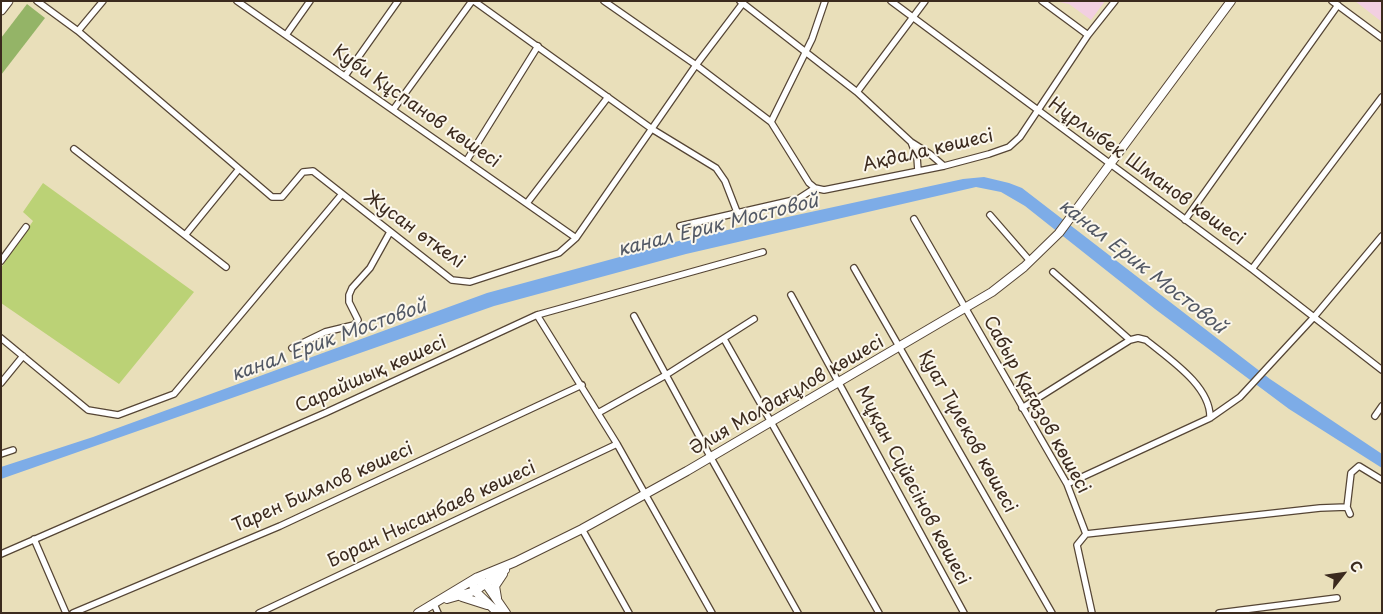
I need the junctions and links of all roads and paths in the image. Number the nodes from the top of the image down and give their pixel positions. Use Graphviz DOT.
graph roads {
  1 [pos="8,1"];
  2 [pos="38,1"];
  3 [pos="103,1"];
  4 [pos="237,1"];
  5 [pos="310,1"];
  6 [pos="398,1"];
  7 [pos="473,1"];
  8 [pos="604,1"];
  9 [pos="825,1"];
  10 [pos="891,1"];
  11 [pos="925,1"];
  12 [pos="1042,1"];
  13 [pos="1115,1"];
  14 [pos="1231,1"];
  15 [pos="741,2"];
  16 [pos="1335,3"];
  17 [pos="1,10"];
  18 [pos="913,18"];
  19 [pos="78,31"];
  20 [pos="286,35"];
  21 [pos="1088,35"];
  22 [pos="1382,38"];
  23 [pos="538,46"];
  24 [pos="805,50"];
  25 [pos="696,65"];
  26 [pos="345,76"];
  27 [pos="857,92"];
  28 [pos="608,96"];
  29 [pos="1382,96"];
  30 [pos="393,110"];
  31 [pos="1037,110"];
  32 [pos="771,122"];
  33 [pos="652,129"];
  34 [pos="911,142"];
  35 [pos="74,149"];
  36 [pos="467,160"];
  37 [pos="1109,163"];
  38 [pos="944,166"];
  39 [pos="239,168"];
  40 [pos="918,171"];
  41 [pos="815,188"];
  42 [pos="342,194"];
  43 [pos="527,203"];
  44 [pos="737,212"];
  45 [pos="990,216"];
  46 [pos="914,219"];
  47 [pos="1185,220"];
  48 [pos="680,226"];
  49 [pos="26,227"];
  50 [pos="390,232"];
  51 [pos="186,234"];
  52 [pos="1382,236"];
  53 [pos="576,238"];
  54 [pos="763,252"];
  55 [pos="1,261"];
  56 [pos="1030,261"];
  57 [pos="226,267"];
  58 [pos="854,268"];
  59 [pos="1252,269"];
  60 [pos="1053,272"];
  61 [pos="791,295"];
  62 [pos="964,309"];
  63 [pos="537,315"];
  64 [pos="634,316"];
  65 [pos="1314,317"];
  66 [pos="754,319"];
  67 [pos="1,338"];
  68 [pos="724,339"];
  69 [pos="1130,340"];
  70 [pos="901,346"];
  71 [pos="292,348"];
  72 [pos="23,356"];
  73 [pos="1382,370"];
  74 [pos="666,375"];
  75 [pos="1,383"];
  76 [pos="839,383"];
  77 [pos="582,385"];
  78 [pos="1382,406"];
  79 [pos="1022,408"];
  80 [pos="598,412"];
  81 [pos="1375,416"];
  82 [pos="1210,418"];
  83 [pos="771,423"];
  84 [pos="617,444"];
  85 [pos="13,450"];
  86 [pos="1,454"];
  87 [pos="711,458"];
  88 [pos="1382,480"];
  89 [pos="1067,484"];
  90 [pos="645,495"];
  91 [pos="1347,507"];
  92 [pos="1350,514"];
  93 [pos="582,529"];
  94 [pos="1086,534"];
  95 [pos="34,539"];
  96 [pos="1,554"];
  97 [pos="514,562"];
  98 [pos="476,578"];
  99 [pos="486,584"];
  100 [pos="475,591"];
  101 [pos="460,596"];
  102 [pos="1337,598"];
  103 [pos="442,599"];
  104 [pos="499,602"];
  105 [pos="434,604"];
  106 [pos="491,607"];
  107 [pos="66,613"];
  108 [pos="73,613"];
  109 [pos="259,613"];
  110 [pos="418,613"];
  111 [pos="438,613"];
  112 [pos="498,613"];
  113 [pos="506,613"];
  114 [pos="629,613"];
  115 [pos="712,613"];
  116 [pos="798,613"];
  117 [pos="879,613"];
  118 [pos="964,613"];
  119 [pos="1052,613"];
  120 [pos="1092,613"];
  121 [pos="1219,613"];
  1 -- 17 [label="main road"];
  2 -- 19 [label="street"];
  3 -- 19 [label="street"];
  4 -- 20 [label="street, Куби Құспанов көшесi"];
  5 -- 20 [label="street"];
  6 -- 26 [label="street"];
  7 -- 23 [label="street"];
  7 -- 30 [label="street"];
  8 -- 25 [label="street"];
  9 -- 24 [label="street"];
  10 -- 18 [label="street, Нұрлыбек Шманов көшесі"];
  11 -- 18 [label="street"];
  12 -- 21 [label="street"];
  13 -- 21 [label="street, Ақдала көшесі"];
  14 -- 37 [label="main road, Әлия Молдағұлов көшесі"];
  15 -- 24 [label="street"];
  15 -- 25 [label="street"];
  16 -- 22 [label="street"];
  16 -- 47 [label="street"];
  18 -- 27 [label="street"];
  18 -- 31 [label="street, Нұрлыбек Шманов көшесі"];
  19 -- 39 [label="street"];
  20 -- 26 [label="street, Куби Құспанов көшесi"];
  21 -- 31 [label="street, Ақдала көшесі"];
  23 -- 28 [label="street"];
  23 -- 36 [label="street"];
  24 -- 27 [label="street"];
  24 -- 32 [label="street"];
  25 -- 32 [label="street"];
  25 -- 33 [label="street"];
  26 -- 30 [label="street, Куби Құспанов көшесi"];
  27 -- 34 [label="street"];
  28 -- 33 [label="street"];
  28 -- 43 [label="street"];
  29 -- 59 [label="street"];
  30 -- 36 [label="street, Куби Құспанов көшесi"];
  31 -- 37 [label="street, Нұрлыбек Шманов көшесі"];
  31 -- 38 [label="street, Ақдала көшесі"];
  32 -- 41 [label="street"];
  33 -- 44 [label="street"];
  33 -- 53 [label="street"];
  34 -- 38 [label="street"];
  34 -- 40 [label="street"];
  35 -- 51 [label="street"];
  36 -- 43 [label="street, Куби Құспанов көшесi"];
  37 -- 47 [label="street, Нұрлыбек Шманов көшесі"];
  37 -- 56 [label="main road, Әлия Молдағұлов көшесі"];
  38 -- 40 [label="street, Ақдала көшесі"];
  39 -- 42 [label="street, Жусан өткелі"];
  39 -- 51 [label="street"];
  40 -- 41 [label="street, Ақдала көшесі"];
  41 -- 44 [label="street, Ақдала көшесі"];
  42 -- 50 [label="street, Жусан өткелі"];
  42 -- 72 [label="street"];
  43 -- 53 [label="street, Куби Құспанов көшесi"];
  44 -- 48 [label="street, Ақдала көшесі"];
  45 -- 56 [label="street"];
  46 -- 62 [label="street, Сабыр Қағазов көшесі"];
  47 -- 59 [label="street, Нұрлыбек Шманов көшесі"];
  49 -- 55 [label="street"];
  50 -- 53 [label="street, Жусан өткелі"];
  50 -- 71 [label="street"];
  51 -- 57 [label="street"];
  52 -- 65 [label="street"];
  54 -- 63 [label="street, Сарайшық көшесі"];
  56 -- 62 [label="main road, Әлия Молдағұлов көшесі"];
  58 -- 70 [label="street, Қуат Түлеков көшесі"];
  59 -- 65 [label="street, Нұрлыбек Шманов көшесі"];
  60 -- 69 [label="street"];
  61 -- 76 [label="street, Мұқан Сүйесінов көшесі"];
  62 -- 70 [label="main road, Әлия Молдағұлов көшесі"];
  62 -- 79 [label="street, Сабыр Қағазов көшесі"];
  63 -- 77 [label="street"];
  63 -- 95 [label="street, Сарайшық көшесі"];
  64 -- 74 [label="street"];
  65 -- 73 [label="street, Нұрлыбек Шманов көшесі"];
  65 -- 82 [label="street"];
  66 -- 68 [label="street"];
  67 -- 72 [label="street"];
  68 -- 74 [label="street"];
  68 -- 83 [label="street"];
  69 -- 79 [label="street"];
  69 -- 82 [label="street"];
  70 -- 76 [label="main road, Әлия Молдағұлов көшесі"];
  70 -- 119 [label="street, Қуат Түлеков көшесі"];
  72 -- 75 [label="street"];
  74 -- 80 [label="street"];
  74 -- 87 [label="street"];
  76 -- 83 [label="main road, Әлия Молдағұлов көшесі"];
  76 -- 118 [label="street, Мұқан Сүйесінов көшесі"];
  77 -- 80 [label="street"];
  77 -- 108 [label="street, Тарен Билялов көшесі"];
  78 -- 81 [label="street"];
  79 -- 89 [label="street, Сабыр Қағазов көшесі"];
  80 -- 84 [label="street"];
  82 -- 89 [label="street"];
  83 -- 87 [label="main road, Әлия Молдағұлов көшесі"];
  83 -- 117 [label="street"];
  84 -- 90 [label="street"];
  84 -- 109 [label="street, Боран Нысанбаев көшесі"];
  85 -- 86 [label="street"];
  87 -- 90 [label="main road, Әлия Молдағұлов көшесі"];
  87 -- 116 [label="street"];
  88 -- 91 [label="street"];
  89 -- 94 [label="street, Сабыр Қағазов көшесі"];
  90 -- 93 [label="main road, Әлия Молдағұлов көшесі"];
  90 -- 115 [label="street"];
  91 -- 92 [label="street"];
  91 -- 94 [label="street"];
  93 -- 97 [label="main road, Әлия Молдағұлов көшесі"];
  93 -- 114 [label="street"];
  94 -- 120 [label="street"];
  95 -- 96 [label="street, Сарайшық көшесі"];
  95 -- 107 [label="street"];
  97 -- 98 [label="main road, Әлия Молдағұлов көшесі"];
  97 -- 99 [label="main road, Әлия Молдағұлов көшесі"];
  97 -- 104 [label="main road"];
  98 -- 99 [label="main road"];
  98 -- 100 [label="main road"];
  98 -- 103 [label="main road, Әлия Молдағұлов көшесі"];
  99 -- 100 [label="main road, Әлия Молдағұлов көшесі"];
  99 -- 104 [label="main road"];
  100 -- 101 [label="main road, Әлия Молдағұлов көшесі"];
  100 -- 106 [label="main road"];
  101 -- 103 [label="main road, Әлия Молдағұлов көшесі"];
  101 -- 106 [label="main road"];
  102 -- 121 [label="street"];
  103 -- 105 [label="main road, Әлия Молдағұлов көшесі"];
  104 -- 113 [label="main road"];
  105 -- 110 [label="main road, Әлия Молдағұлов көшесі"];
  105 -- 111 [label="street"];
  106 -- 112 [label="main road"];
}
